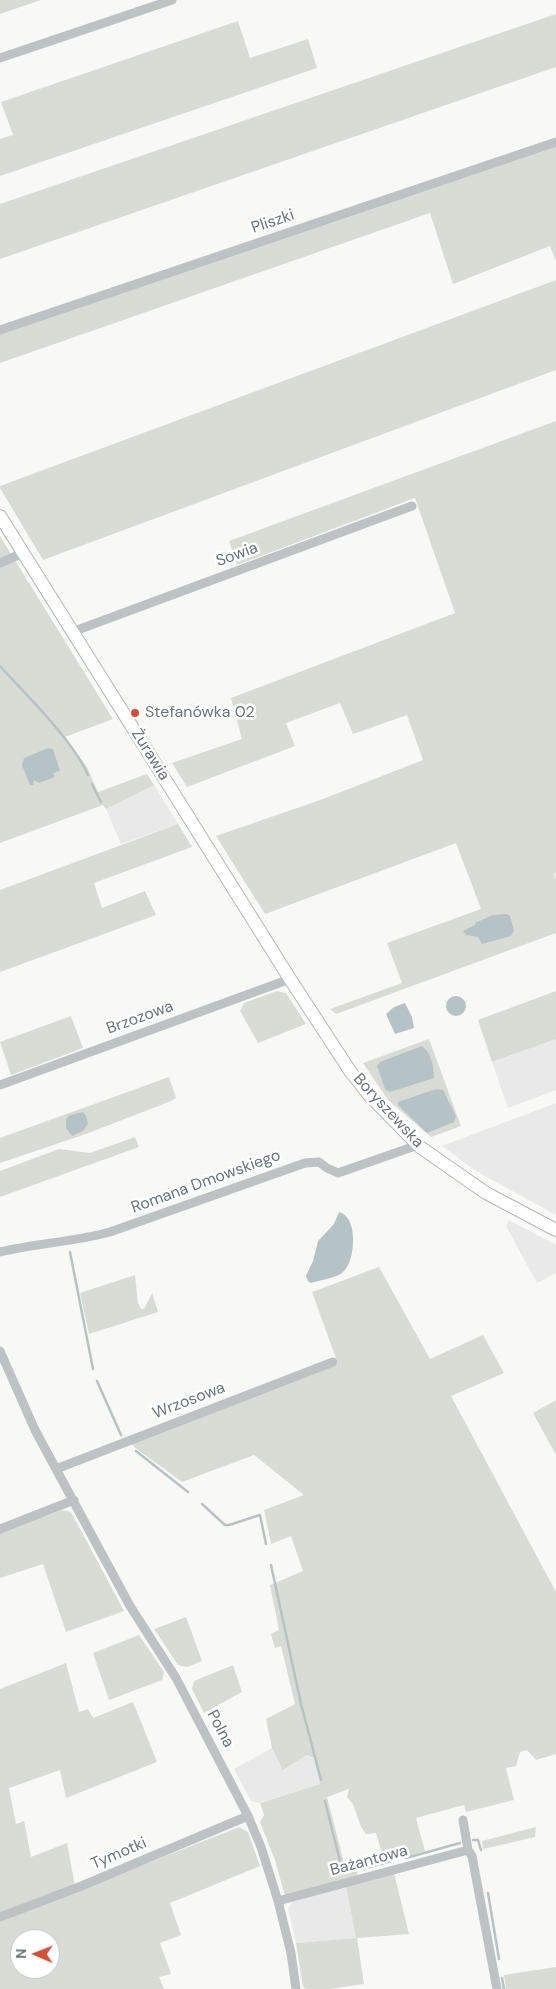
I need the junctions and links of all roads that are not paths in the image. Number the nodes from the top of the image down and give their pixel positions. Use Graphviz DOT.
graph roads {
  1 [pos="172,0"];
  2 [pos="0,58"];
  3 [pos="556,142"];
  4 [pos="0,330"];
  5 [pos="412,506"];
  6 [pos="0,516"];
  7 [pos="23,553"];
  8 [pos="0,563"];
  9 [pos="72,632"];
  10 [pos="268,942"];
  11 [pos="290,979"];
  12 [pos="0,1085"];
  13 [pos="418,1145"];
  14 [pos="556,1230"];
  15 [pos="0,1252"];
  16 [pos="0,1352"];
  17 [pos="332,1362"];
  18 [pos="56,1469"];
  19 [pos="74,1500"];
  20 [pos="0,1529"];
  21 [pos="248,1816"];
  22 [pos="464,1820"];
  23 [pos="468,1850"];
  24 [pos="278,1901"];
  25 [pos="0,1916"];
  26 [pos="296,1989"];
  27 [pos="497,1989"];
  1 -- 2 [label="street"];
  3 -- 4 [label="street, Pliszki"];
  5 -- 9 [label="street, Sowia"];
  6 -- 7 [label="main road, Żurawia"];
  7 -- 8 [label="street"];
  7 -- 9 [label="main road, Żurawia"];
  9 -- 10 [label="main road, Żurawia"];
  10 -- 11 [label="main road, Boryszewska"];
  11 -- 12 [label="street, Brzozowa"];
  11 -- 13 [label="main road, Boryszewska"];
  13 -- 14 [label="main road, Boryszewska"];
  13 -- 15 [label="street, Romana Dmowskiego"];
  16 -- 18 [label="street, Polna"];
  17 -- 18 [label="street, Wrzosowa"];
  18 -- 19 [label="street, Polna"];
  19 -- 20 [label="street"];
  19 -- 21 [label="street, Polna"];
  21 -- 24 [label="street, Polna"];
  21 -- 25 [label="street, Tymotki"];
  22 -- 23 [label="street"];
  23 -- 24 [label="street, Bażantowa"];
  23 -- 27 [label="street"];
  24 -- 26 [label="street, Polna"];
}
